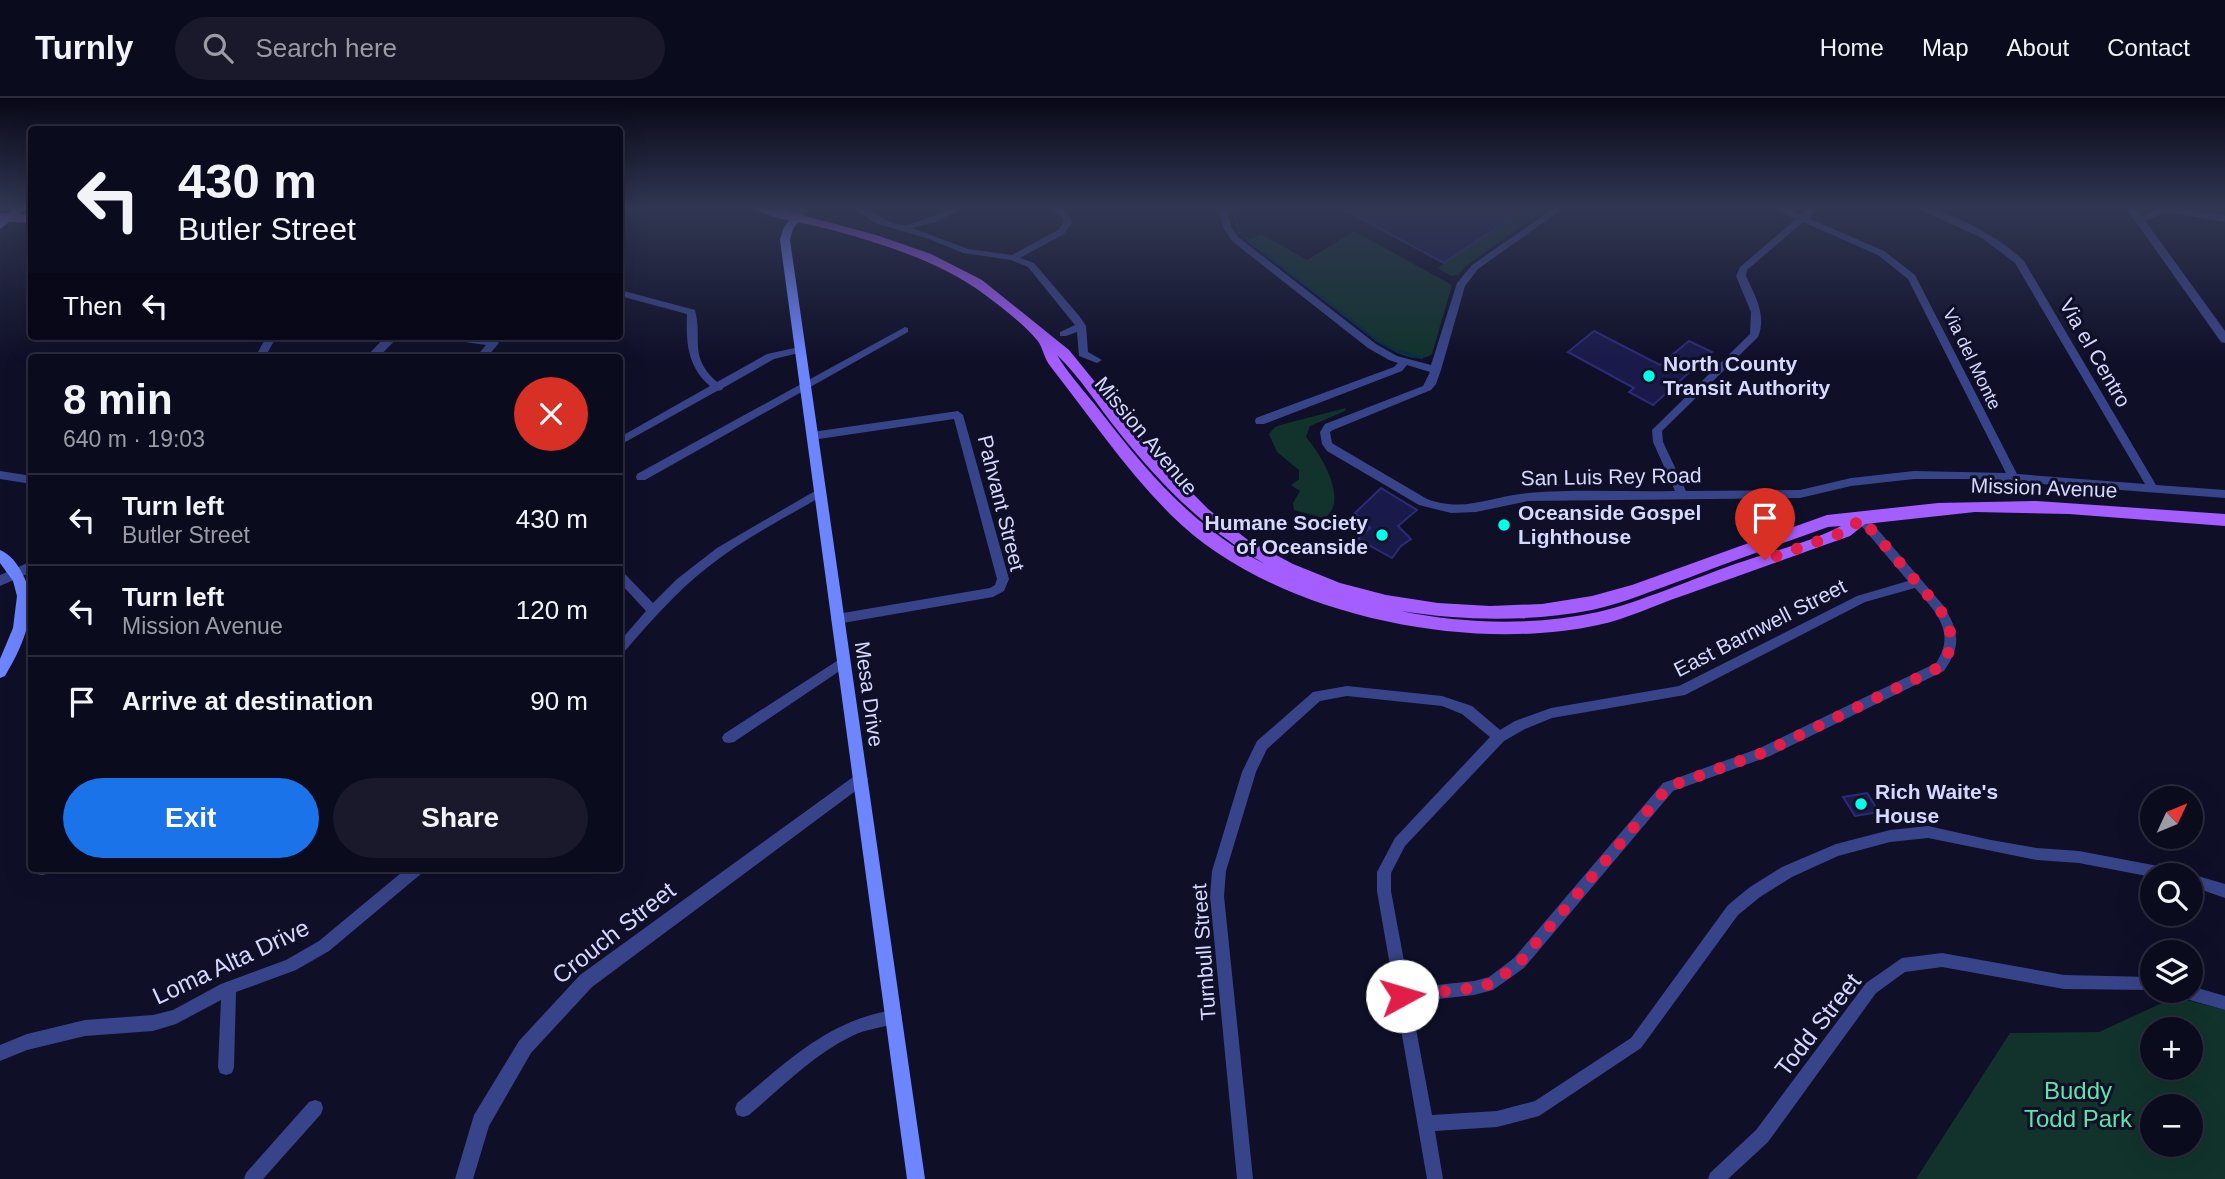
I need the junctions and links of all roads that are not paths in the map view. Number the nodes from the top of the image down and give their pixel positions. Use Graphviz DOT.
graph roads {
  1 [pos="787,258"];
  2 [pos="928,258"];
  3 [pos="1014,258"];
  4 [pos="1260,258"];
  5 [pos="1487,258"];
  6 [pos="1755,258"];
  7 [pos="1887,258"];
  8 [pos="2017,258"];
  9 [pos="2166,258"];
  10 [pos="623,294"];
  11 [pos="1081,326"];
  12 [pos="905,330"];
  13 [pos="1063,334"];
  14 [pos="2225,339"];
  15 [pos="389,340"];
  16 [pos="472,340"];
  17 [pos="799,350"];
  18 [pos="375,354"];
  19 [pos="484,354"];
  20 [pos="1097,360"];
  21 [pos="1405,361"];
  22 [pos="1436,370"];
  23 [pos="805,386"];
  24 [pos="718,388"];
  25 [pos="1260,421"];
  26 [pos="812,436"];
  27 [pos="623,439"];
  28 [pos="0,475"];
  29 [pos="641,477"];
  30 [pos="28,479"];
  31 [pos="2014,479"];
  32 [pos="2153,489"];
  33 [pos="820,492"];
  34 [pos="2225,494"];
  35 [pos="1682,495"];
  36 [pos="1862,519"];
  37 [pos="2225,520"];
  38 [pos="0,555"];
  39 [pos="28,568"];
  40 [pos="16,573"];
  41 [pos="623,579"];
  42 [pos="0,581"];
  43 [pos="1916,583"];
  44 [pos="653,611"];
  45 [pos="837,619"];
  46 [pos="623,646"];
  47 [pos="843,662"];
  48 [pos="0,672"];
  49 [pos="1499,737"];
  50 [pos="729,738"];
  51 [pos="860,779"];
  52 [pos="2140,868"];
  53 [pos="411,872"];
  54 [pos="2203,884"];
  55 [pos="2225,891"];
  56 [pos="2140,984"];
  57 [pos="229,988"];
  58 [pos="1402,996"];
  59 [pos="2203,997"];
  60 [pos="2225,1003"];
  61 [pos="894,1017"];
  62 [pos="0,1053"];
  63 [pos="226,1067"];
  64 [pos="315,1108"];
  65 [pos="743,1109"];
  66 [pos="1425,1124"];
  67 [pos="252,1179"];
  68 [pos="464,1179"];
  69 [pos="916,1179"];
  70 [pos="1244,1179"];
  71 [pos="1435,1179"];
  72 [pos="1716,1179"];
  1 -- 17 [label="main road, Mesa Drive"];
  2 -- 36 [label="main road, Mission Avenue"];
  3 -- 11 [label="street"];
  4 -- 21 [label="street"];
  5 -- 22 [label="street"];
  6 -- 35 [label="street"];
  7 -- 31 [label="street, Via del Monte"];
  8 -- 32 [label="street, Via el Centro"];
  9 -- 14 [label="street"];
  10 -- 24 [label="street"];
  11 -- 13 [label="street"];
  11 -- 20 [label="street"];
  12 -- 23 [label="street"];
  15 -- 18 [label="street"];
  16 -- 19 [label="street"];
  17 -- 23 [label="main road, Mesa Drive"];
  17 -- 24 [label="street"];
  21 -- 22 [label="street"];
  21 -- 25 [label="street"];
  22 -- 35 [label="street, San Luis Rey Road"];
  23 -- 26 [label="main road, Mesa Drive"];
  23 -- 29 [label="street"];
  24 -- 27 [label="street"];
  26 -- 33 [label="main road, Mesa Drive"];
  26 -- 45 [label="street, Pahvant Street"];
  28 -- 30 [label="street"];
  31 -- 32 [label="street, San Luis Rey Road"];
  31 -- 35 [label="street, San Luis Rey Road"];
  32 -- 34 [label="street, San Luis Rey Road"];
  33 -- 44 [label="street"];
  33 -- 45 [label="main road, Mesa Drive"];
  36 -- 37 [label="main road, Mission Avenue"];
  36 -- 43 [label="street"];
  38 -- 40 [label="main road"];
  39 -- 40 [label="street"];
  40 -- 42 [label="street"];
  40 -- 48 [label="main road"];
  41 -- 44 [label="street"];
  43 -- 49 [label="street, East Barnwell Street"];
  43 -- 58 [label="street"];
  44 -- 46 [label="street"];
  45 -- 47 [label="main road, Mesa Drive"];
  47 -- 50 [label="street"];
  47 -- 51 [label="main road, Mesa Drive"];
  49 -- 58 [label="street, East Barnwell Street"];
  49 -- 70 [label="street, Turnbull Street"];
  51 -- 61 [label="main road, Mesa Drive"];
  51 -- 68 [label="street, Crouch Street"];
  52 -- 66 [label="street"];
  53 -- 57 [label="street, Loma Alta Drive"];
  54 -- 55 [label="street"];
  56 -- 72 [label="street, Todd Street"];
  57 -- 62 [label="street, Loma Alta Drive"];
  57 -- 63 [label="street"];
  58 -- 66 [label="street, East Barnwell Street"];
  59 -- 60 [label="street"];
  61 -- 65 [label="street"];
  61 -- 69 [label="main road, Mesa Drive"];
  64 -- 67 [label="street"];
  66 -- 71 [label="street, East Barnwell Street"];
}
